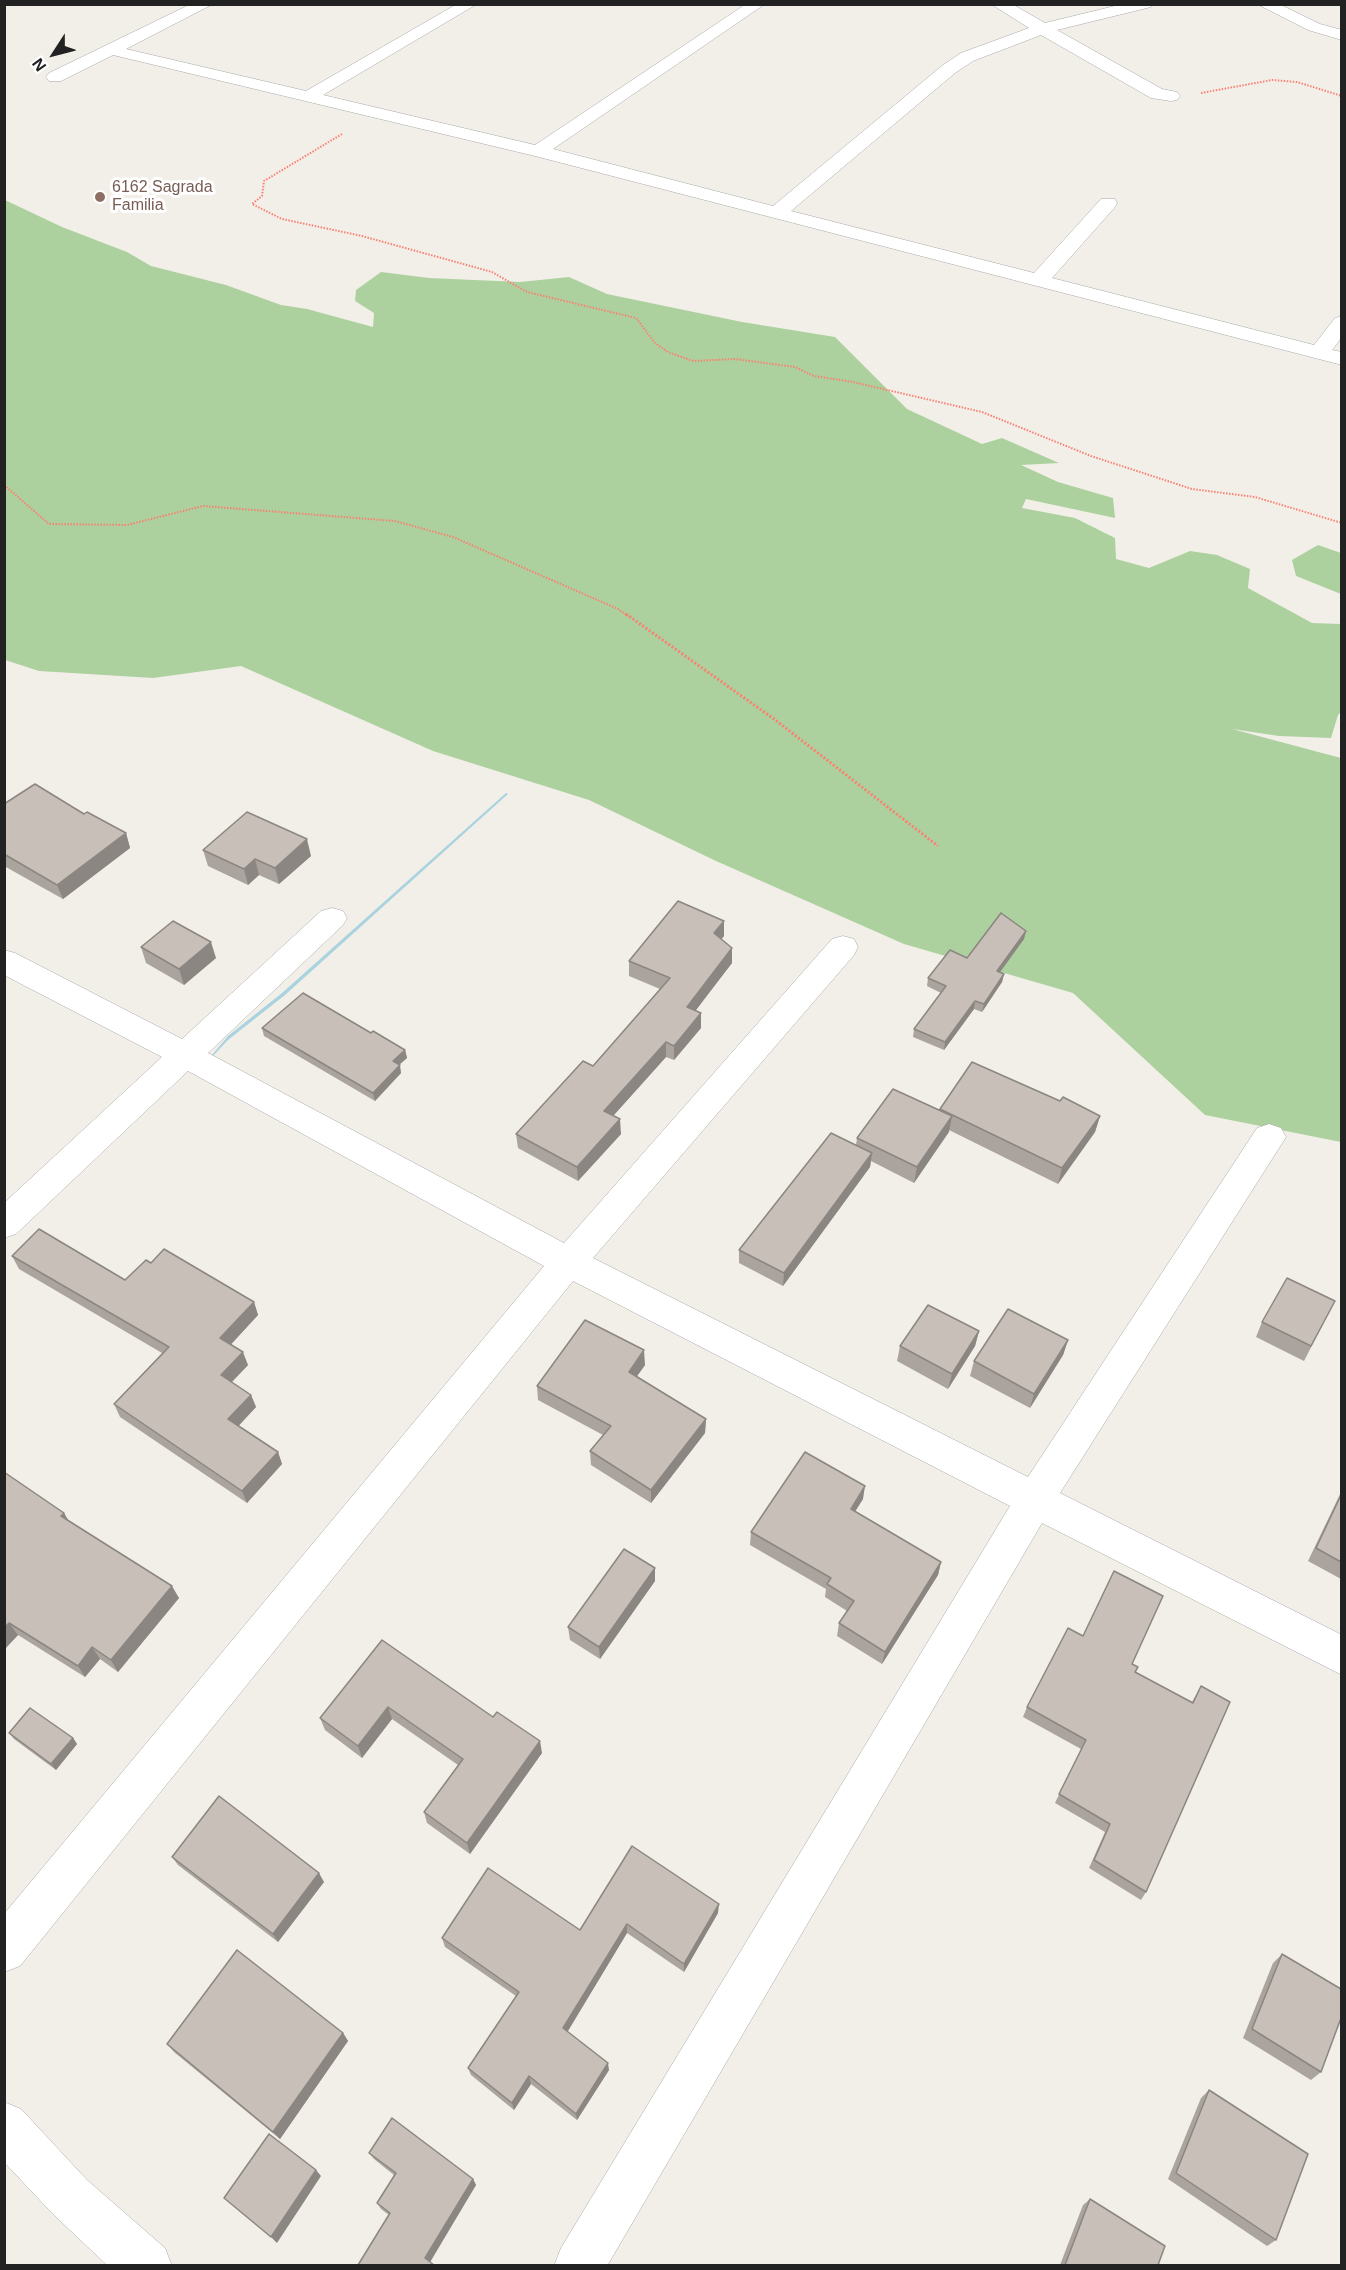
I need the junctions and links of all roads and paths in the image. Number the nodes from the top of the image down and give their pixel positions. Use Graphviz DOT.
graph roads {
  1 [pos="205,4"];
  2 [pos="469,4"];
  3 [pos="757,4"];
  4 [pos="999,4"];
  5 [pos="1145,4"];
  6 [pos="1265,4"];
  7 [pos="1041,29"];
  8 [pos="1341,34"];
  9 [pos="111,50"];
  10 [pos="55,77"];
  11 [pos="309,96"];
  12 [pos="1171,96"];
  13 [pos="1341,96"];
  14 [pos="348,106"];
  15 [pos="538,151"];
  16 [pos="1108,203"];
  17 [pos="776,213"];
  18 [pos="1038,280"];
  19 [pos="1341,322"];
  20 [pos="1319,354"];
  21 [pos="1341,359"];
  22 [pos="4,485"];
  23 [pos="1341,523"];
  24 [pos="938,846"];
  25 [pos="332,918"];
  26 [pos="843,947"];
  27 [pos="4,961"];
  28 [pos="184,1054"];
  29 [pos="1269,1137"];
  30 [pos="4,1224"];
  31 [pos="568,1262"];
  32 [pos="1035,1499"];
  33 [pos="1341,1656"];
  34 [pos="4,1950"];
  35 [pos="4,2126"];
  36 [pos="147,2265"];
  37 [pos="579,2265"];
  1 -- 9 [label="street"];
  2 -- 11 [label="street"];
  3 -- 15 [label="street"];
  4 -- 7 [label="street"];
  5 -- 7 [label="street"];
  6 -- 8 [label="street"];
  7 -- 12 [label="street"];
  7 -- 17 [label="street"];
  9 -- 10 [label="street"];
  9 -- 11 [label="street"];
  11 -- 14 [label="street"];
  12 -- 13 [label="path"];
  14 -- 15 [label="street"];
  14 -- 23 [label="path"];
  15 -- 17 [label="street"];
  16 -- 18 [label="street"];
  17 -- 18 [label="street"];
  18 -- 20 [label="street"];
  19 -- 20 [label="street"];
  20 -- 21 [label="street"];
  22 -- 24 [label="path"];
  25 -- 28 [label="street"];
  26 -- 31 [label="street"];
  27 -- 28 [label="street"];
  28 -- 30 [label="street"];
  28 -- 31 [label="street"];
  29 -- 32 [label="street"];
  31 -- 32 [label="street"];
  31 -- 34 [label="street"];
  32 -- 33 [label="street"];
  32 -- 37 [label="street"];
  35 -- 36 [label="street"];
}
